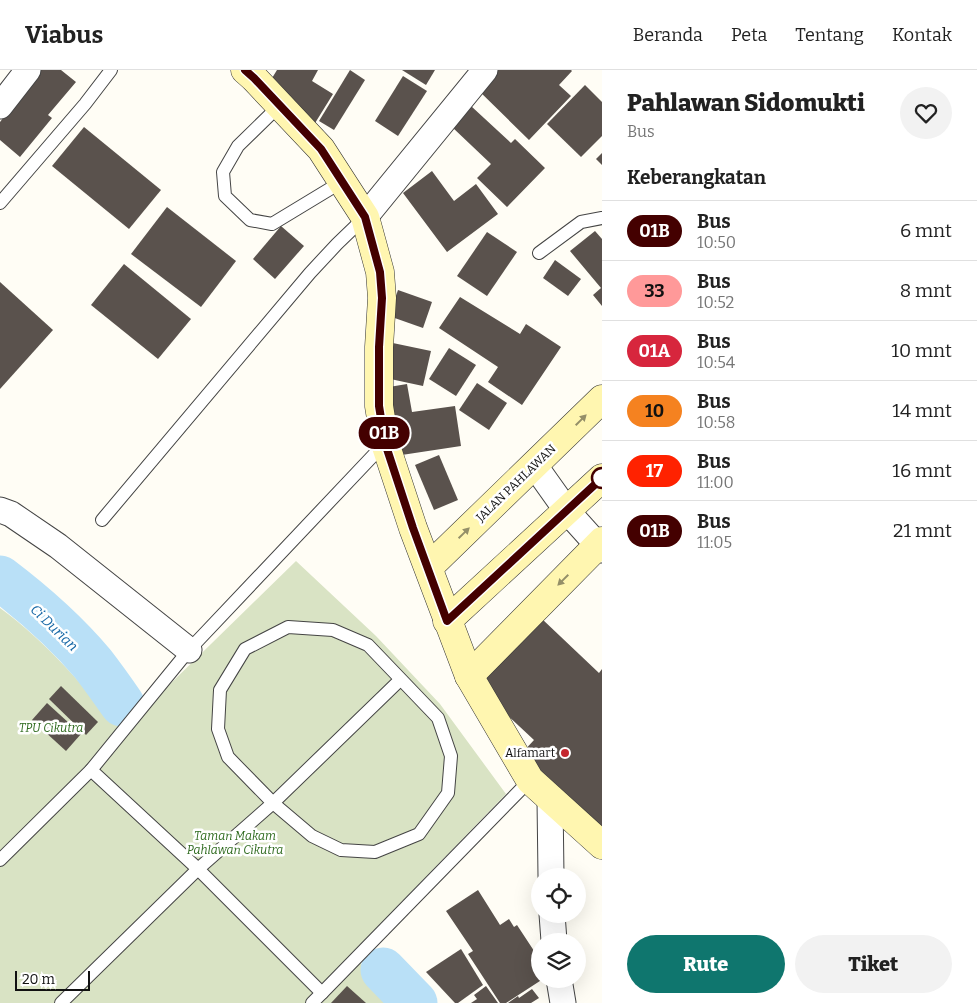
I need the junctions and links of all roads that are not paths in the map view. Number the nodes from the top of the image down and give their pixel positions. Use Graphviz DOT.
graph roads {
  1 [pos="28,70"];
  2 [pos="111,70"];
  3 [pos="245,70"];
  4 [pos="485,70"];
  5 [pos="280,105"];
  6 [pos="0,106"];
  7 [pos="343,181"];
  8 [pos="0,203"];
  9 [pos="365,217"];
  10 [pos="602,218"];
  11 [pos="539,253"];
  12 [pos="602,399"];
  13 [pos="385,443"];
  14 [pos="535,466"];
  15 [pos="602,478"];
  16 [pos="4,509"];
  17 [pos="567,511"];
  18 [pos="102,520"];
  19 [pos="601,546"];
  20 [pos="429,567"];
  21 [pos="447,621"];
  22 [pos="189,650"];
  23 [pos="469,676"];
  24 [pos="400,680"];
  25 [pos="91,770"];
  26 [pos="530,780"];
  27 [pos="550,800"];
  28 [pos="273,803"];
  29 [pos="602,845"];
  30 [pos="0,860"];
  31 [pos="551,868"];
  32 [pos="198,869"];
  33 [pos="561,988"];
  34 [pos="322,994"];
  35 [pos="61,1003"];
  36 [pos="312,1003"];
  37 [pos="564,1003"];
  1 -- 6 [label="street"];
  2 -- 8 [label="lane"];
  3 -- 5 [label="main road"];
  4 -- 9 [label="street"];
  5 -- 7 [label="main road"];
  5 -- 7 [label="lane"];
  7 -- 9 [label="main road"];
  9 -- 13 [label="main road"];
  9 -- 18 [label="lane"];
  10 -- 11 [label="lane"];
  14 -- 12 [label="main road, JALAN PAHLAWAN, one-way"];
  13 -- 20 [label="main road"];
  13 -- 22 [label="lane"];
  14 -- 17 [label="street"];
  20 -- 14 [label="main road, JALAN PAHLAWAN, one-way"];
  15 -- 17 [label="main road"];
  16 -- 22 [label="street"];
  17 -- 19 [label="street"];
  17 -- 21 [label="main road"];
  19 -- 23 [label="main road, one-way"];
  20 -- 21 [label="main road"];
  21 -- 23 [label="main road"];
  22 -- 25 [label="lane"];
  23 -- 26 [label="main road"];
  24 -- 28 [label="lane"];
  24 -- 28 [label="lane"];
  24 -- 28 [label="lane"];
  25 -- 30 [label="lane"];
  25 -- 32 [label="lane"];
  26 -- 27 [label="main road"];
  26 -- 34 [label="lane"];
  27 -- 29 [label="main road"];
  27 -- 31 [label="street"];
  28 -- 32 [label="lane"];
  32 -- 34 [label="lane"];
  32 -- 35 [label="lane"];
  33 -- 37 [label="street"];
  34 -- 36 [label="lane"];
}
